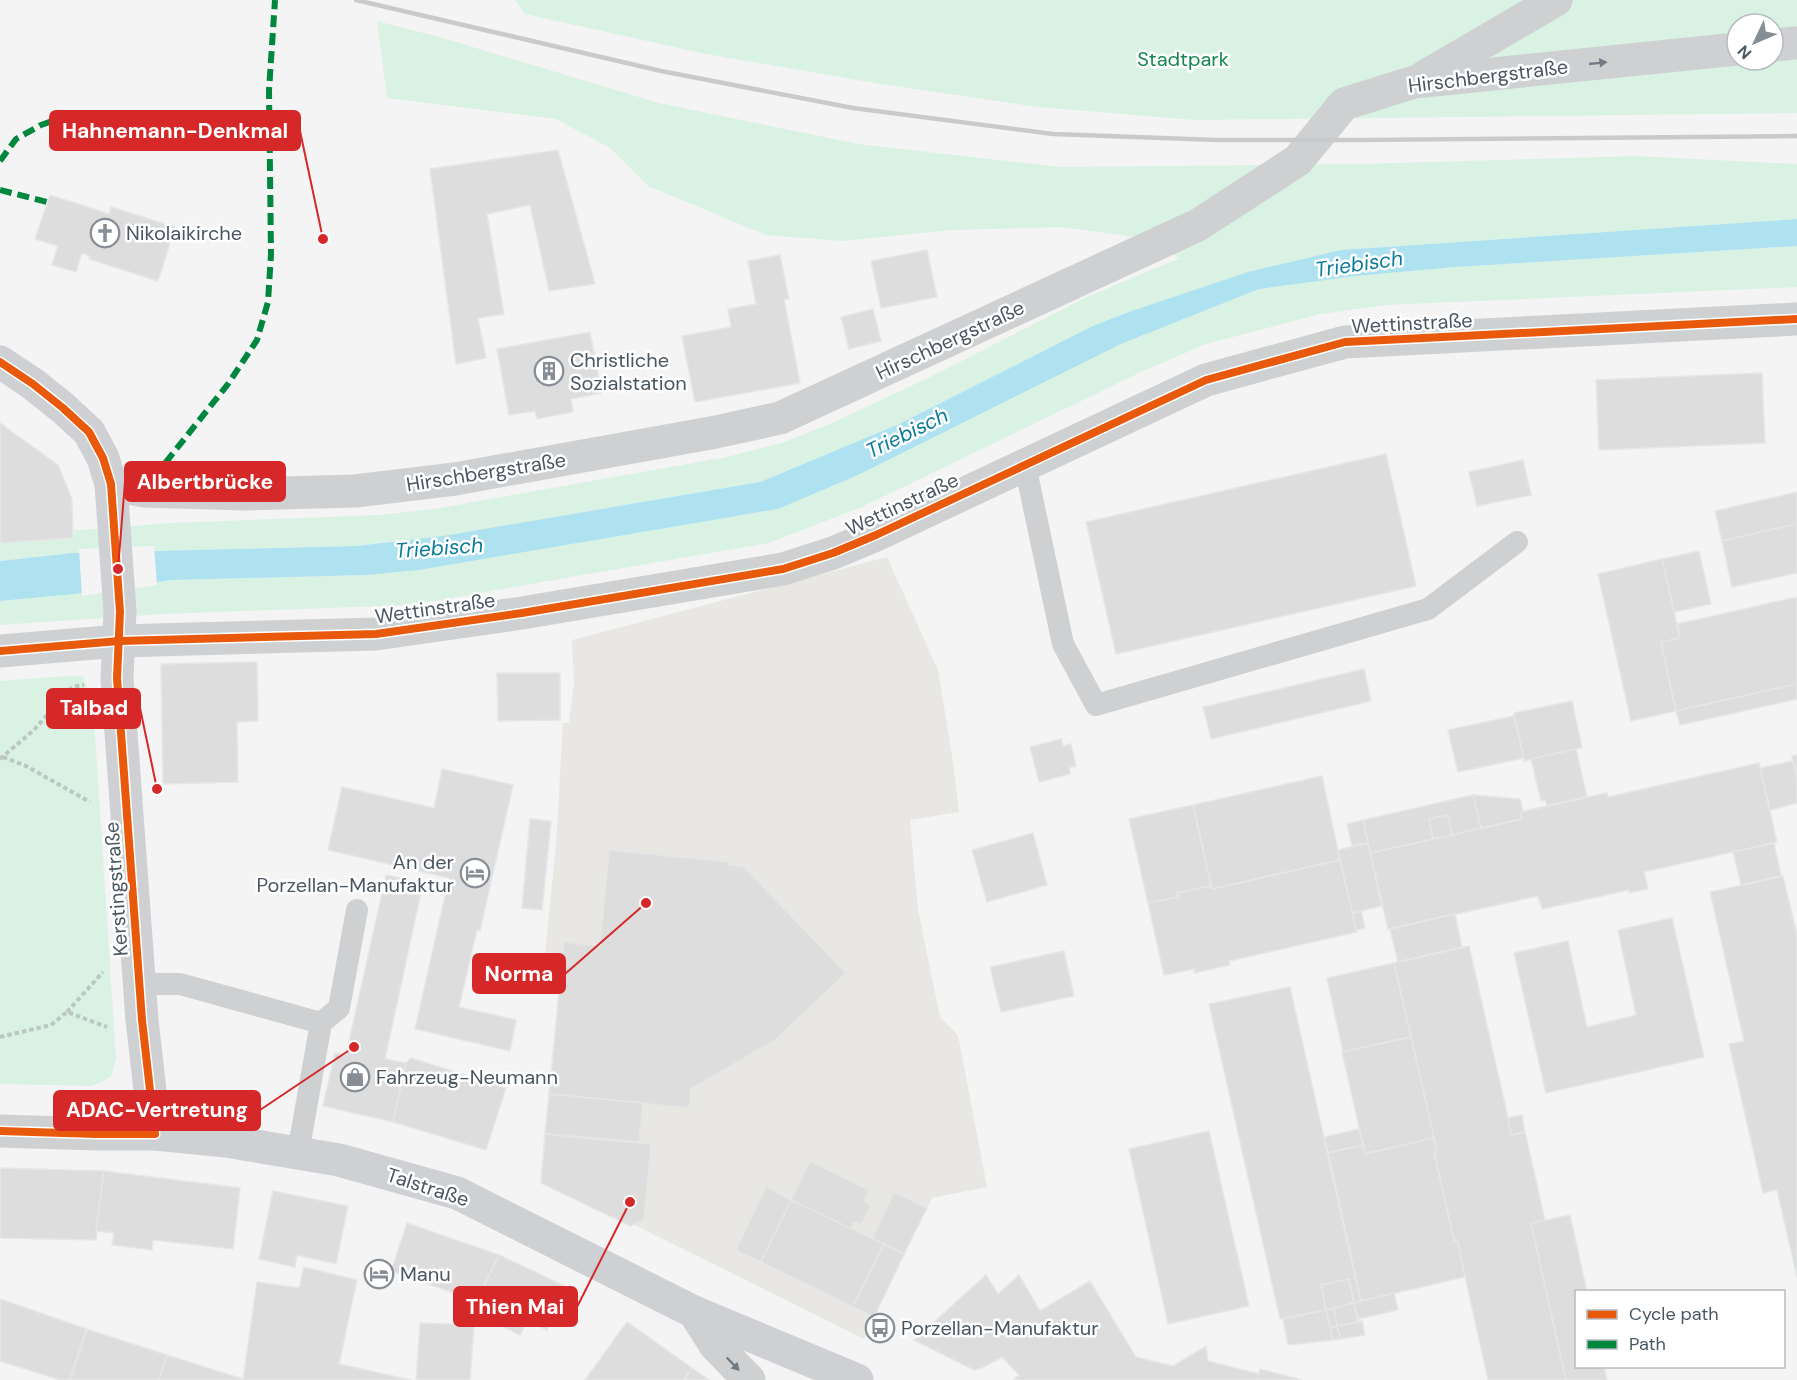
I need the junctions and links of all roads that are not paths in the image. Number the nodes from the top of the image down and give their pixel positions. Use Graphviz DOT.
graph roads {
  1 [pos="1556,0"];
  2 [pos="1725,50"];
  3 [pos="1414,82"];
  4 [pos="1797,319"];
  5 [pos="0,362"];
  6 [pos="1025,465"];
  7 [pos="111,484"];
  8 [pos="1517,542"];
  9 [pos="119,627"];
  10 [pos="0,651"];
  11 [pos="357,910"];
  12 [pos="138,970"];
  13 [pos="321,1023"];
  14 [pos="0,1131"];
  15 [pos="155,1134"];
  16 [pos="298,1153"];
  17 [pos="694,1312"];
  18 [pos="845,1377"];
  19 [pos="748,1380"];
  1 -- 3 [label="street"];
  3 -- 2 [label="street, Hirschbergstraße, one-way"];
  3 -- 7 [label="street, Hirschbergstraße"];
  4 -- 6 [label="street, Wettinstraße"];
  5 -- 7 [label="main road, Kerstingstraße"];
  6 -- 8 [label="lane"];
  6 -- 9 [label="street, Wettinstraße"];
  7 -- 9 [label="main road, Kerstingstraße"];
  9 -- 10 [label="street, Wettinstraße"];
  9 -- 12 [label="main road, Kerstingstraße"];
  11 -- 13 [label="lane"];
  12 -- 13 [label="lane"];
  12 -- 15 [label="main road, Kerstingstraße"];
  13 -- 16 [label="lane"];
  14 -- 15 [label="street, Talstraße"];
  15 -- 16 [label="main road, Talstraße"];
  16 -- 17 [label="main road, Talstraße"];
  17 -- 18 [label="main road, Talstraße"];
  17 -- 19 [label="street, one-way"];
}
